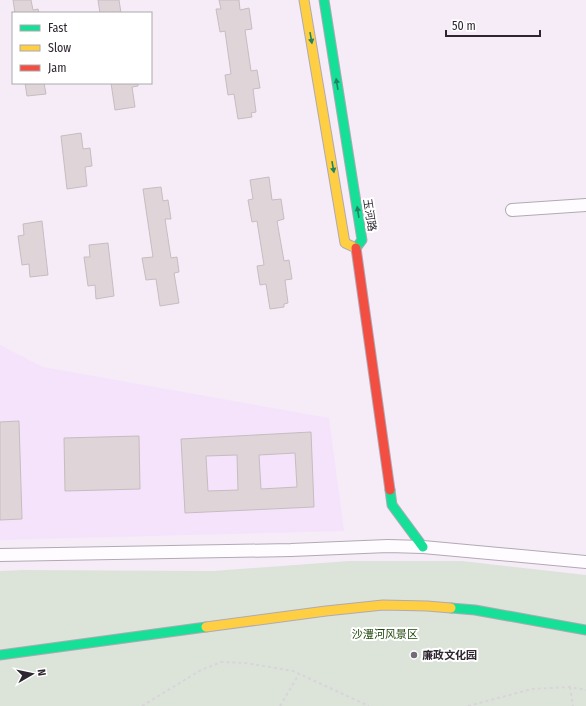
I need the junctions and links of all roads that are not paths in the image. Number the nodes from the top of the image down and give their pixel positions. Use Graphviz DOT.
graph roads {
  1 [pos="304,0"];
  2 [pos="324,0"];
  3 [pos="586,205"];
  4 [pos="512,210"];
  5 [pos="356,248"];
  6 [pos="424,547"];
  7 [pos="0,554"];
  8 [pos="586,562"];
  9 [pos="586,630"];
  10 [pos="0,656"];
  1 -- 5 [label="street, one-way"];
  5 -- 2 [label="street, 玉河路, one-way"];
  3 -- 4 [label="street"];
  5 -- 6 [label="street"];
  6 -- 7 [label="street"];
  6 -- 8 [label="street"];
  9 -- 10 [label="street"];
}
